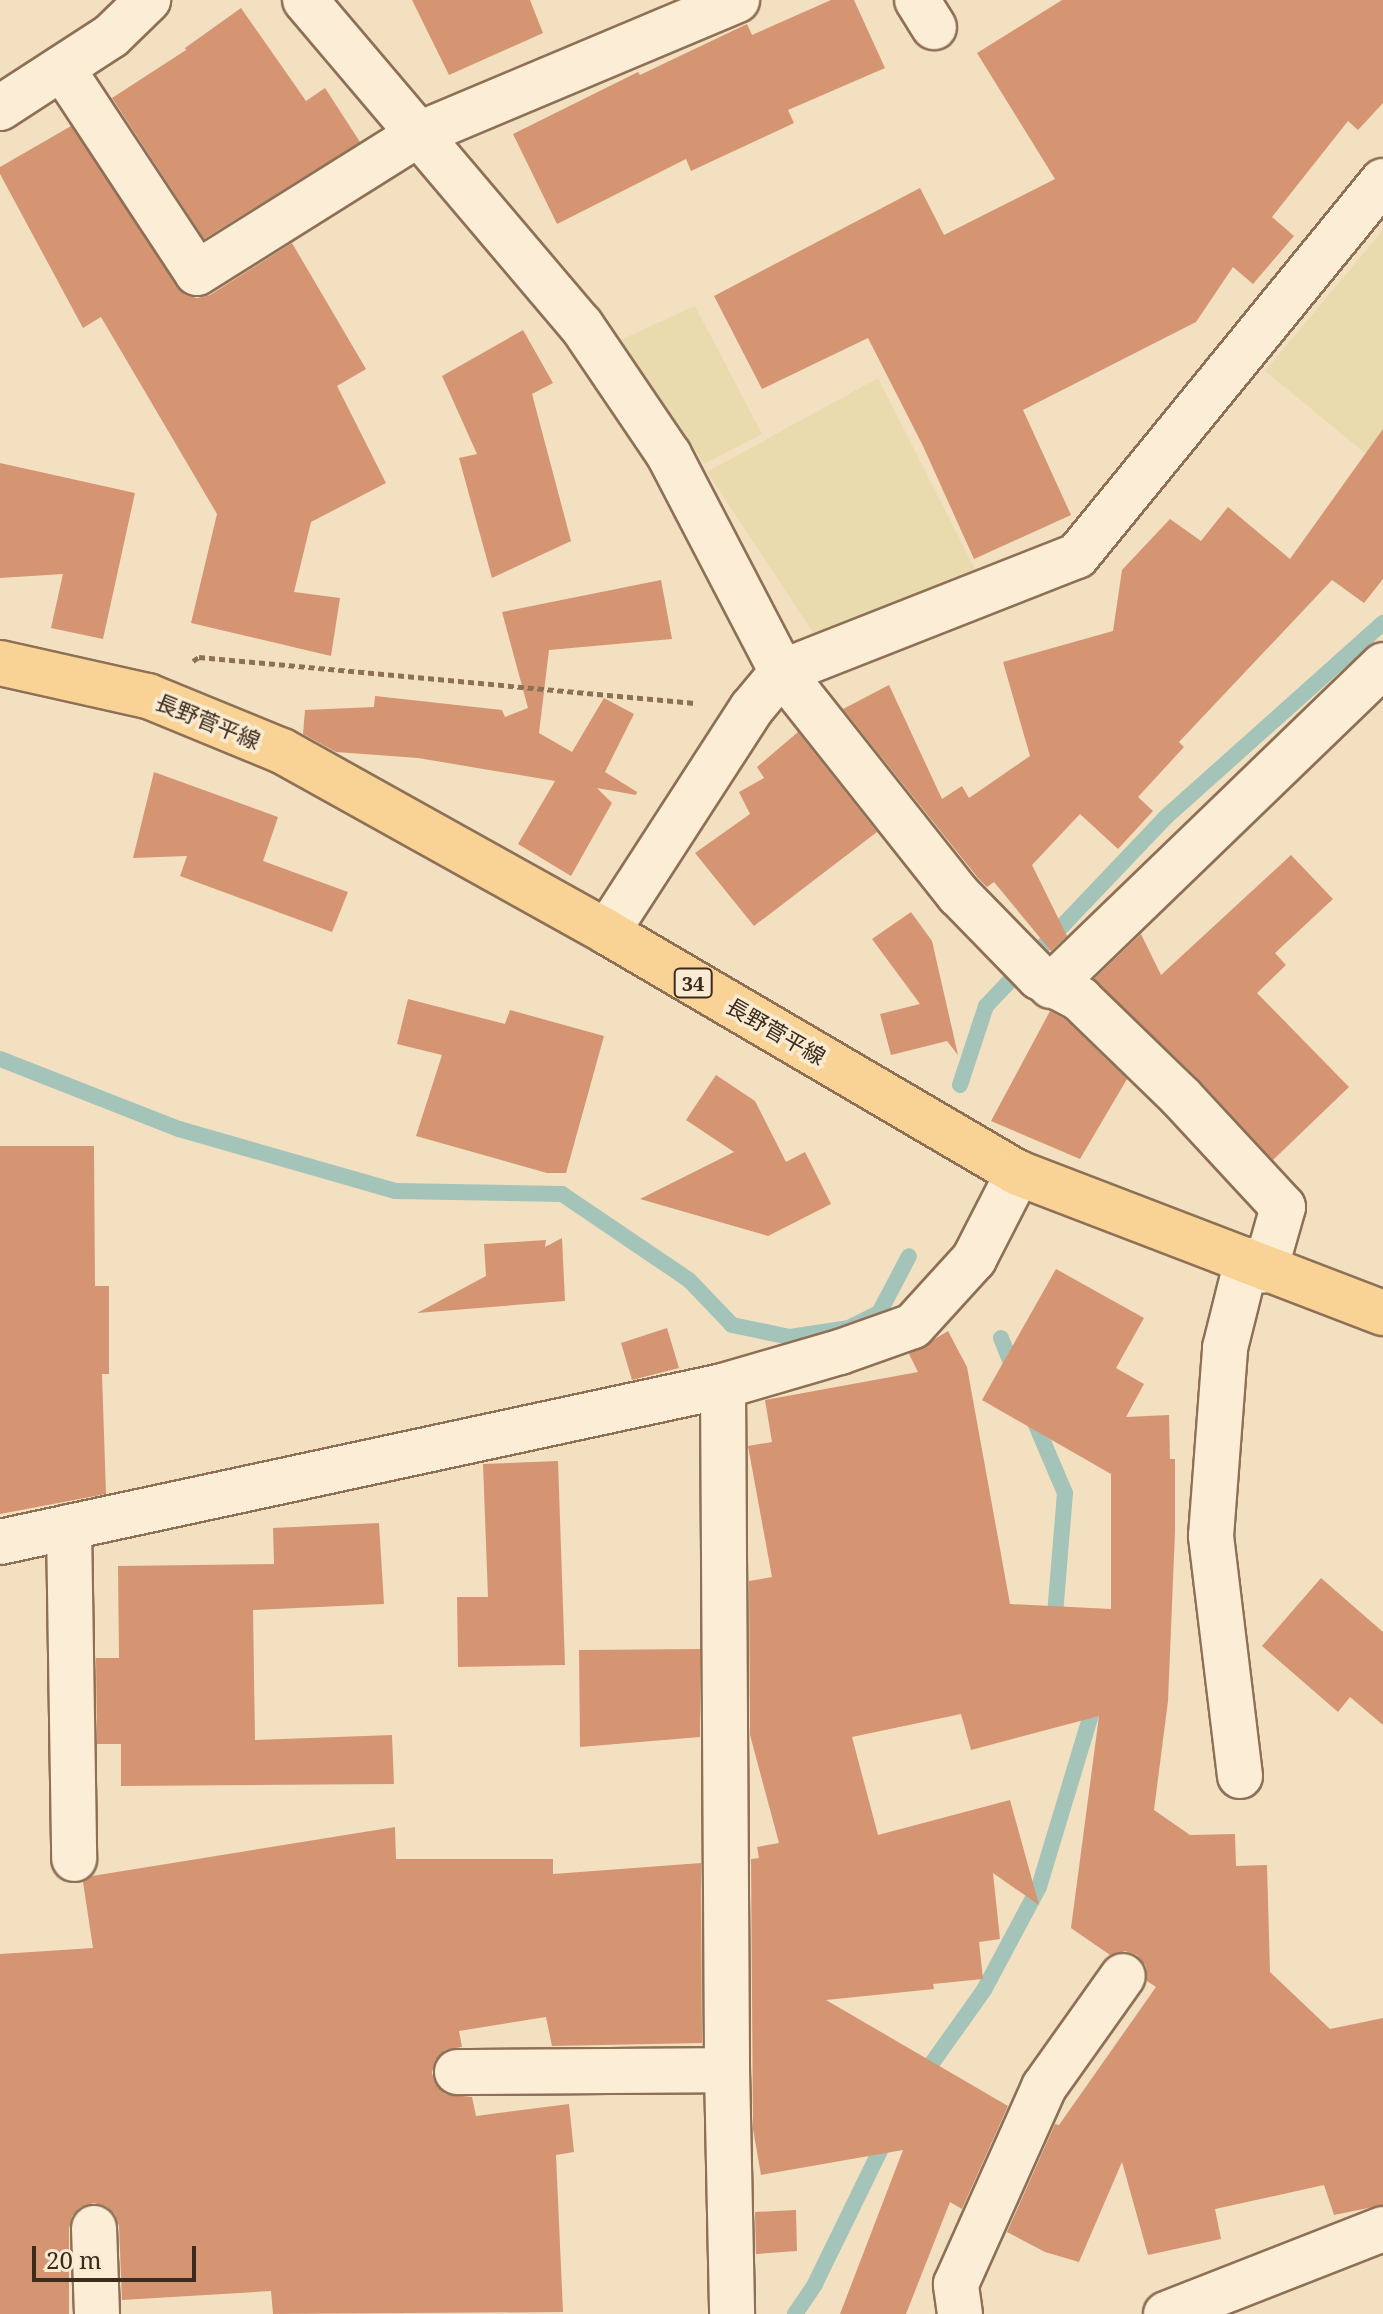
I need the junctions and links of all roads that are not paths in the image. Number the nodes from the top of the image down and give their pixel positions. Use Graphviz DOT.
graph roads {
  1 [pos="148,0"];
  2 [pos="305,0"];
  3 [pos="737,0"];
  4 [pos="62,68"];
  5 [pos="0,108"];
  6 [pos="419,134"];
  7 [pos="1383,181"];
  8 [pos="0,663"];
  9 [pos="1383,665"];
  10 [pos="782,672"];
  11 [pos="607,932"];
  12 [pos="1035,972"];
  13 [pos="1018,1173"];
  14 [pos="1256,1265"];
  15 [pos="1383,1313"];
  16 [pos="723,1386"];
  17 [pos="69,1527"];
  18 [pos="0,1542"];
  19 [pos="1240,1776"];
  20 [pos="74,1859"];
  21 [pos="1123,1976"];
  22 [pos="727,2070"];
  23 [pos="457,2072"];
  24 [pos="94,2228"];
  25 [pos="1383,2229"];
  26 [pos="97,2314"];
  27 [pos="732,2314"];
  28 [pos="960,2314"];
  29 [pos="1166,2314"];
  1 -- 4 [label="street"];
  2 -- 6 [label="street"];
  3 -- 6 [label="street"];
  4 -- 5 [label="street"];
  4 -- 6 [label="street"];
  6 -- 10 [label="street"];
  7 -- 10 [label="street"];
  8 -- 11 [label="main road, 長野菅平線 / 34"];
  9 -- 12 [label="street"];
  10 -- 11 [label="street"];
  10 -- 12 [label="street"];
  11 -- 13 [label="main road, 長野菅平線 / 34"];
  12 -- 14 [label="street"];
  13 -- 14 [label="main road, 長野菅平線 / 34"];
  13 -- 16 [label="street"];
  14 -- 15 [label="main road, 長野菅平線 / 34"];
  14 -- 19 [label="street"];
  16 -- 17 [label="street"];
  16 -- 22 [label="street"];
  17 -- 18 [label="street"];
  17 -- 20 [label="street"];
  21 -- 28 [label="street"];
  22 -- 23 [label="street"];
  22 -- 27 [label="street"];
  24 -- 26 [label="street"];
  25 -- 29 [label="street"];
}
